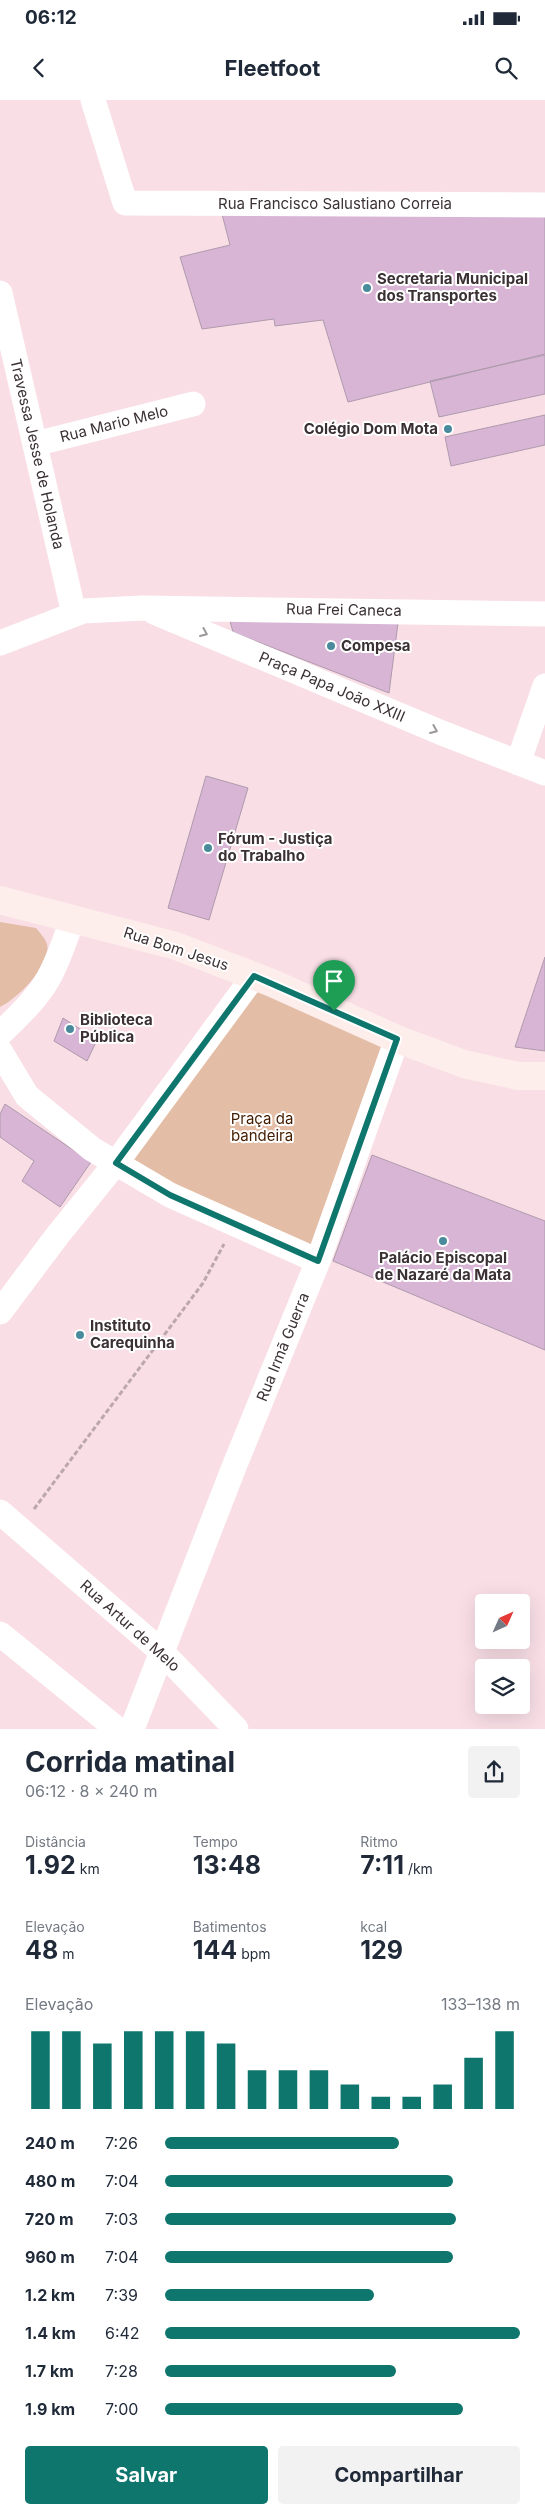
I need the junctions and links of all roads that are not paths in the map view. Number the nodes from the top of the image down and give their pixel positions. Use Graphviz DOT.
graph roads {
  1 [pos="93,100"];
  2 [pos="545,205"];
  3 [pos="0,293"];
  4 [pos="193,404"];
  5 [pos="35,444"];
  6 [pos="142,608"];
  7 [pos="74,614"];
  8 [pos="545,614"];
  9 [pos="0,643"];
  10 [pos="545,686"];
  11 [pos="520,764"];
  12 [pos="545,774"];
  13 [pos="0,900"];
  14 [pos="72,918"];
  15 [pos="254,976"];
  16 [pos="0,1034"];
  17 [pos="397,1039"];
  18 [pos="0,1052"];
  19 [pos="545,1076"];
  20 [pos="116,1163"];
  21 [pos="318,1261"];
  22 [pos="0,1312"];
  23 [pos="0,1512"];
  24 [pos="0,1634"];
  25 [pos="162,1652"];
  26 [pos="117,1729"];
  27 [pos="132,1729"];
  28 [pos="236,1729"];
  1 -- 2 [label="street, Rua Francisco Salustiano Correia"];
  3 -- 5 [label="street, Travessa Jesse de Holanda"];
  4 -- 5 [label="street, Rua Mario Melo"];
  5 -- 7 [label="street, Travessa Jesse de Holanda"];
  6 -- 7 [label="street, Rua Frei Caneca"];
  6 -- 8 [label="street, Rua Frei Caneca"];
  6 -- 11 [label="street, Praça Papa João XXIII, one-way"];
  7 -- 9 [label="street, Rua Frei Caneca"];
  10 -- 11 [label="street"];
  11 -- 12 [label="street, Praça Papa João XXIII"];
  13 -- 14 [label="street, Rua Bom Jesus"];
  14 -- 15 [label="street, Rua Bom Jesus"];
  14 -- 16 [label="street"];
  15 -- 17 [label="street, Rua Bom Jesus"];
  15 -- 20 [label="street"];
  17 -- 19 [label="street, Rua Bom Jesus"];
  17 -- 21 [label="street, Rua Irmã Guerra"];
  18 -- 20 [label="street"];
  20 -- 21 [label="street"];
  20 -- 22 [label="street"];
  21 -- 25 [label="street, Rua Irmã Guerra"];
  23 -- 25 [label="street, Rua Artur de Melo"];
  24 -- 26 [label="street"];
  25 -- 27 [label="street, Rua Irmã Guerra"];
  25 -- 28 [label="street, Rua Artur de Melo"];
}
